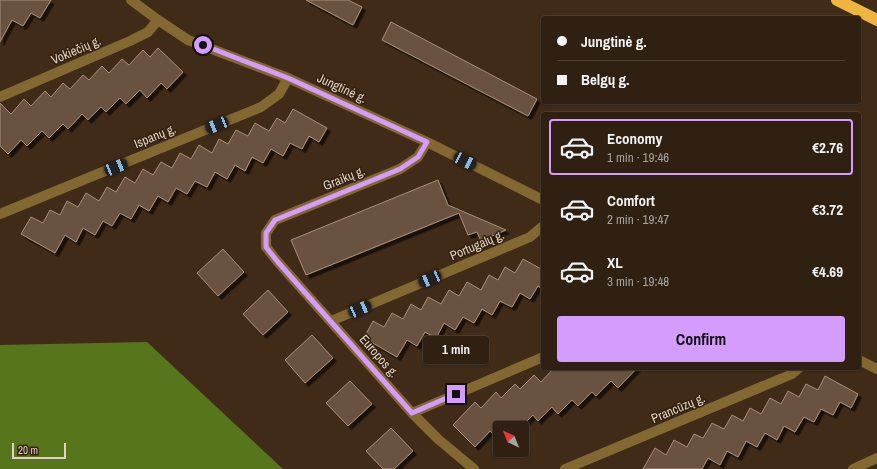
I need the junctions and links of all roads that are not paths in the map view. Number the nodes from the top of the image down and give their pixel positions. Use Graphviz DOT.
graph roads {
  1 [pos="131,0"];
  2 [pos="836,0"];
  3 [pos="158,20"];
  4 [pos="877,20"];
  5 [pos="288,78"];
  6 [pos="0,97"];
  7 [pos="427,142"];
  8 [pos="541,199"];
  9 [pos="0,214"];
  10 [pos="541,228"];
  11 [pos="266,233"];
  12 [pos="331,321"];
  13 [pos="541,358"];
  14 [pos="861,361"];
  15 [pos="877,369"];
  16 [pos="797,370"];
  17 [pos="412,413"];
  18 [pos="877,458"];
  19 [pos="474,469"];
  20 [pos="565,469"];
  21 [pos="853,469"];
  1 -- 3 [label="street, Jungtinė g."];
  2 -- 4 [label="highway"];
  3 -- 5 [label="street, Jungtinė g."];
  3 -- 6 [label="street, Vokiečių g."];
  5 -- 7 [label="street, Jungtinė g."];
  5 -- 9 [label="street, Ispanų g."];
  7 -- 8 [label="street, Jungtinė g."];
  7 -- 11 [label="street, Graikų g."];
  10 -- 12 [label="street, Portugalų g."];
  11 -- 12 [label="street, Europos g."];
  12 -- 17 [label="street, Europos g."];
  13 -- 17 [label="street"];
  14 -- 15 [label="street"];
  16 -- 20 [label="street, Prancūzų g."];
  17 -- 19 [label="street, Europos g."];
  18 -- 21 [label="street"];
}
